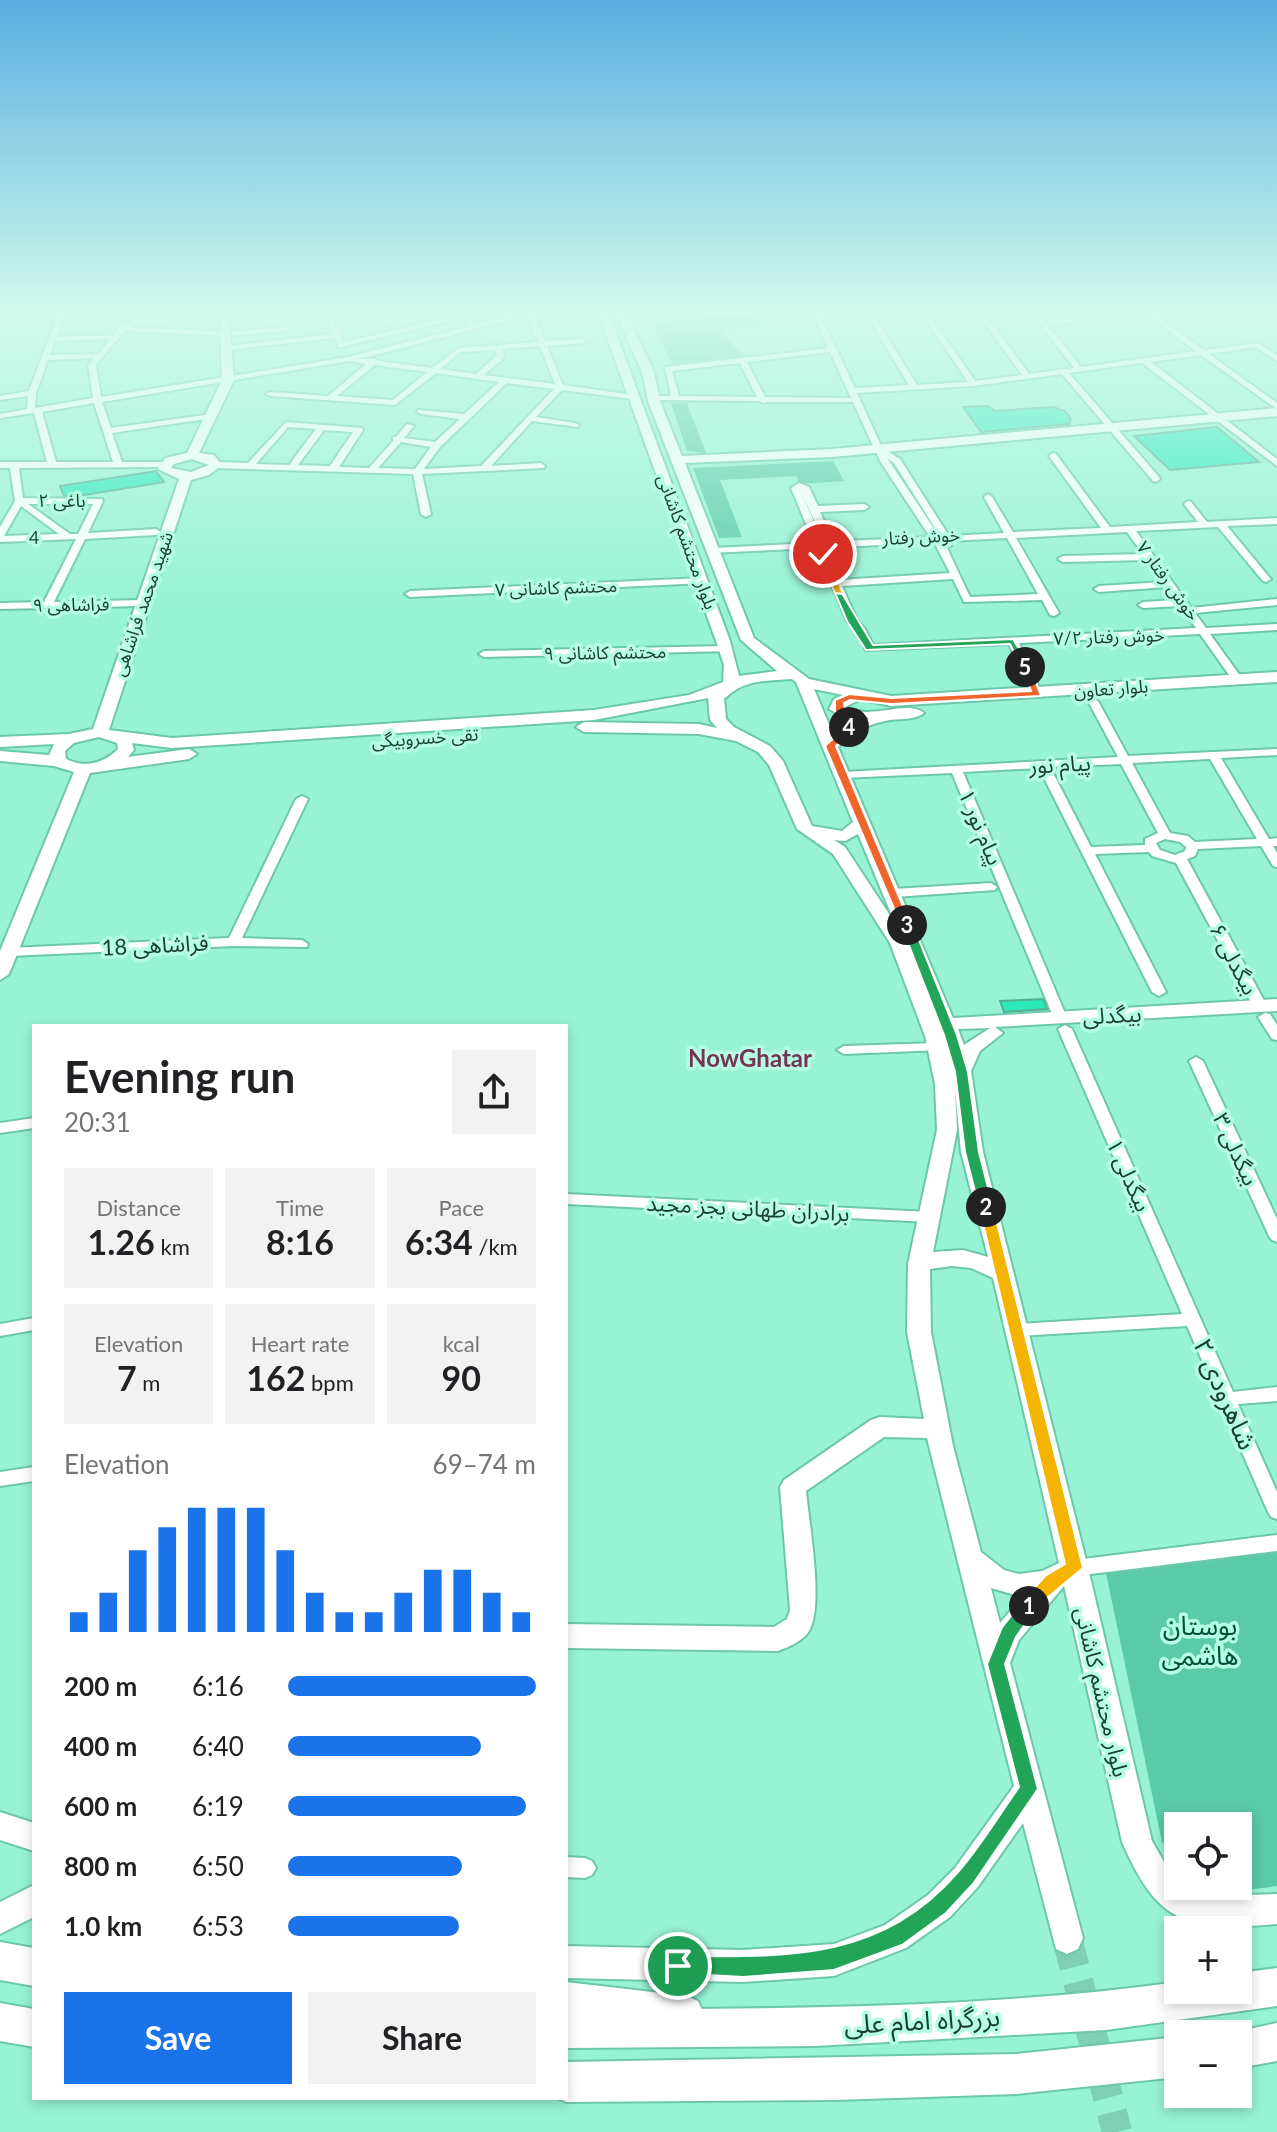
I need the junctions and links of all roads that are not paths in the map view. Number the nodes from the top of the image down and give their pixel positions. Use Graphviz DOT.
graph roads {
  1 [pos="38,410"];
  2 [pos="101,410"];
  3 [pos="214,410"];
  4 [pos="473,410"];
  5 [pos="539,410"];
  6 [pos="638,410"];
  7 [pos="658,410"];
  8 [pos="861,410"];
  9 [pos="1098,410"];
  10 [pos="1207,410"];
  11 [pos="1274,410"];
  12 [pos="34,411"];
  13 [pos="421,412"];
  14 [pos="0,416"];
  15 [pos="212,416"];
  16 [pos="466,417"];
  17 [pos="532,419"];
  18 [pos="1218,419"];
  19 [pos="575,425"];
  20 [pos="410,426"];
  21 [pos="322,427"];
  22 [pos="1114,429"];
  23 [pos="107,431"];
  24 [pos="396,439"];
  25 [pos="437,445"];
  26 [pos="881,449"];
  27 [pos="192,455"];
  28 [pos="1053,456"];
  29 [pos="677,460"];
  30 [pos="1277,463"];
  31 [pos="52,464"];
  32 [pos="118,464"];
  33 [pos="0,465"];
  34 [pos="14,465"];
  35 [pos="165,465"];
  36 [pos="216,465"];
  37 [pos="250,466"];
  38 [pos="541,466"];
  39 [pos="291,468"];
  40 [pos="332,470"];
  41 [pos="482,470"];
  42 [pos="371,471"];
  43 [pos="417,472"];
  44 [pos="186,476"];
  45 [pos="1156,479"];
  46 [pos="988,497"];
  47 [pos="19,501"];
  48 [pos="1188,504"];
  49 [pos="864,507"];
  50 [pos="815,509"];
  51 [pos="426,514"];
  52 [pos="1277,521"];
  53 [pos="1220,524"];
  54 [pos="1205,525"];
  55 [pos="1106,528"];
  56 [pos="1130,529"];
  57 [pos="156,532"];
  58 [pos="1009,535"];
  59 [pos="0,537"];
  60 [pos="68,537"];
  61 [pos="80,538"];
  62 [pos="940,538"];
  63 [pos="823,543"];
  64 [pos="712,548"];
  65 [pos="1152,557"];
  66 [pos="1063,559"];
  67 [pos="955,576"];
  68 [pos="1266,579"];
  69 [pos="702,581"];
  70 [pos="840,583"];
  71 [pos="1171,584"];
  72 [pos="1099,589"];
  73 [pos="410,594"];
  74 [pos="1045,597"];
  75 [pos="1277,602"];
  76 [pos="142,603"];
  77 [pos="48,605"];
  78 [pos="1143,605"];
  79 [pos="0,606"];
  80 [pos="1187,607"];
  81 [pos="1054,613"];
  82 [pos="1277,627"];
  83 [pos="1205,633"];
  84 [pos="1013,641"];
  85 [pos="755,649"];
  86 [pos="484,654"];
  87 [pos="729,657"];
  88 [pos="1277,677"];
  89 [pos="802,680"];
  90 [pos="1238,680"];
  91 [pos="729,686"];
  92 [pos="1277,688"];
  93 [pos="1037,694"];
  94 [pos="856,696"];
  95 [pos="1093,701"];
  96 [pos="659,706"];
  97 [pos="867,718"];
  98 [pos="665,727"];
  99 [pos="100,732"];
  100 [pos="118,736"];
  101 [pos="745,738"];
  102 [pos="69,739"];
  103 [pos="0,742"];
  104 [pos="830,746"];
  105 [pos="1277,752"];
  106 [pos="0,756"];
  107 [pos="1214,756"];
  108 [pos="58,761"];
  109 [pos="1125,761"];
  110 [pos="106,765"];
  111 [pos="1043,765"];
  112 [pos="84,768"];
  113 [pos="956,769"];
  114 [pos="843,775"];
  115 [pos="302,799"];
  116 [pos="863,823"];
  117 [pos="805,829"];
  118 [pos="1165,835"];
  119 [pos="1271,842"];
  120 [pos="1192,846"];
  121 [pos="1150,848"];
  122 [pos="1087,851"];
  123 [pos="1180,858"];
  124 [pos="1277,863"];
  125 [pos="991,887"];
  126 [pos="895,896"];
  127 [pos="870,903"];
  128 [pos="1027,938"];
  129 [pos="234,942"];
  130 [pos="302,944"];
  131 [pos="9,952"];
  132 [pos="0,974"];
  133 [pos="1159,992"];
  134 [pos="1270,1011"];
  135 [pos="1063,1024"];
  136 [pos="993,1033"];
  137 [pos="945,1035"];
  138 [pos="1277,1036"];
  139 [pos="844,1050"];
  140 [pos="1196,1061"];
  141 [pos="961,1072"];
  142 [pos="32,1123"];
  143 [pos="0,1128"];
  144 [pos="568,1199"];
  145 [pos="930,1217"];
  146 [pos="1277,1235"];
  147 [pos="919,1264"];
  148 [pos="1004,1274"];
  149 [pos="1192,1320"];
  150 [pos="32,1324"];
  151 [pos="0,1330"];
  152 [pos="1018,1330"];
  153 [pos="1277,1394"];
  154 [pos="1227,1399"];
  155 [pos="938,1429"];
  156 [pos="32,1474"];
  157 [pos="0,1479"];
  158 [pos="1277,1512"];
  159 [pos="1277,1543"];
  160 [pos="969,1557"];
  161 [pos="1063,1574"];
  162 [pos="568,1636"];
  163 [pos="996,1664"];
  164 [pos="1029,1789"];
  165 [pos="0,1826"];
  166 [pos="32,1836"];
  167 [pos="32,1901"];
  168 [pos="1277,1909"];
  169 [pos="0,1919"];
  170 [pos="1067,1938"];
  171 [pos="0,1961"];
  172 [pos="568,1962"];
  173 [pos="32,1967"];
  174 [pos="1277,1987"];
  175 [pos="568,1998"];
  176 [pos="0,2022"];
  177 [pos="815,2027"];
  178 [pos="32,2028"];
  179 [pos="568,2029"];
  180 [pos="1277,2042"];
  181 [pos="1252,2046"];
  182 [pos="1164,2058"];
  183 [pos="568,2082"];
  1 -- 12 [label="street"];
  2 -- 23 [label="street"];
  3 -- 15 [label="main road"];
  4 -- 16 [label="street"];
  5 -- 17 [label="street"];
  6 -- 69 [label="main road, بلوار محتشم کاشانی"];
  7 -- 29 [label="main road, بلوار محتشم کاشانی"];
  8 -- 26 [label="street"];
  9 -- 22 [label="street"];
  10 -- 18 [label="street"];
  11 -- 18 [label="main road"];
  12 -- 14 [label="street"];
  12 -- 31 [label="street"];
  13 -- 16 [label="street"];
  15 -- 23 [label="street"];
  15 -- 27 [label="main road"];
  16 -- 25 [label="street"];
  17 -- 19 [label="street"];
  17 -- 41 [label="street"];
  18 -- 22 [label="main road"];
  18 -- 30 [label="street"];
  20 -- 24 [label="street"];
  21 -- 37 [label="street"];
  21 -- 39 [label="street"];
  21 -- 40 [label="street"];
  22 -- 26 [label="main road"];
  22 -- 45 [label="street"];
  23 -- 32 [label="street"];
  24 -- 25 [label="street"];
  24 -- 42 [label="street"];
  25 -- 43 [label="street"];
  26 -- 29 [label="main road"];
  26 -- 62 [label="street"];
  27 -- 35 [label="main road"];
  27 -- 36 [label="main road"];
  28 -- 55 [label="street"];
  29 -- 64 [label="main road, بلوار محتشم کاشانی"];
  31 -- 32 [label="street"];
  31 -- 34 [label="street"];
  32 -- 35 [label="street"];
  33 -- 34 [label="street"];
  34 -- 47 [label="street, باغی ۲"];
  35 -- 44 [label="main road"];
  36 -- 37 [label="street"];
  36 -- 44 [label="main road"];
  37 -- 39 [label="street"];
  38 -- 41 [label="street"];
  39 -- 40 [label="street"];
  40 -- 42 [label="street"];
  41 -- 43 [label="street"];
  42 -- 43 [label="street"];
  43 -- 51 [label="street"];
  44 -- 76 [label="main road, شهید محمد فراشاهی"];
  46 -- 58 [label="street"];
  47 -- 59 [label="street, 4"];
  47 -- 60 [label="street"];
  47 -- 61 [label="street, باغی ۲"];
  48 -- 54 [label="street"];
  49 -- 50 [label="street"];
  50 -- 63 [label="street"];
  50 -- 63 [label="street"];
  52 -- 53 [label="street, خوش رفتار"];
  53 -- 54 [label="street, خوش رفتار"];
  53 -- 68 [label="street"];
  54 -- 56 [label="street, خوش رفتار"];
  55 -- 56 [label="street, خوش رفتار"];
  55 -- 58 [label="street, خوش رفتار"];
  56 -- 58 [label="street, خوش رفتار"];
  56 -- 65 [label="street, خوش رفتار ۷"];
  57 -- 61 [label="street, 4"];
  58 -- 62 [label="street, خوش رفتار"];
  58 -- 74 [label="street"];
  59 -- 60 [label="street, 4"];
  60 -- 61 [label="street, 4"];
  61 -- 77 [label="street"];
  62 -- 63 [label="street, خوش رفتار"];
  62 -- 67 [label="street"];
  63 -- 64 [label="street, خوش رفتار"];
  63 -- 70 [label="street"];
  64 -- 85 [label="main road, بلوار محتشم کاشانی"];
  65 -- 66 [label="street"];
  65 -- 71 [label="street, خوش رفتار ۷"];
  67 -- 70 [label="street"];
  67 -- 74 [label="street"];
  69 -- 73 [label="street, محتشم کاشانی ۷"];
  69 -- 87 [label="main road, بلوار محتشم کاشانی"];
  70 -- 84 [label="street, خوش رفتار ۷/۲"];
  71 -- 72 [label="street"];
  71 -- 80 [label="street, خوش رفتار ۷"];
  74 -- 81 [label="street"];
  75 -- 80 [label="street"];
  76 -- 77 [label="street, فراشاهی ۹"];
  76 -- 99 [label="main road, شهید محمد فراشاهی"];
  77 -- 79 [label="street, فراشاهی ۹"];
  78 -- 80 [label="street"];
  80 -- 83 [label="street, خوش رفتار ۷"];
  82 -- 83 [label="street, خوش رفتار ۷/۲"];
  83 -- 84 [label="street, خوش رفتار ۷/۲"];
  83 -- 90 [label="street, خوش رفتار ۷"];
  84 -- 93 [label="street"];
  85 -- 87 [label="main road"];
  85 -- 89 [label="main road"];
  86 -- 87 [label="street, محتشم کاشانی ۹"];
  87 -- 91 [label="main road, بلوار محتشم کاشانی"];
  88 -- 90 [label="main road, بلوار تعاون"];
  89 -- 91 [label="main road, تقی خسروبیگی"];
  89 -- 94 [label="main road, بلوار تعاون"];
  89 -- 104 [label="main road, بلوار محتشم کاشانی"];
  90 -- 93 [label="main road, بلوار تعاون"];
  91 -- 96 [label="main road, تقی خسروبیگی"];
  91 -- 101 [label="main road, بلوار محتشم کاشانی"];
  92 -- 95 [label="main road, بلوار تعاون"];
  93 -- 94 [label="main road, بلوار تعاون"];
  94 -- 97 [label="main road"];
  95 -- 97 [label="main road, بلوار تعاون"];
  95 -- 109 [label="street"];
  96 -- 98 [label="main road"];
  96 -- 100 [label="main road, تقی خسروبیگی"];
  97 -- 104 [label="main road"];
  98 -- 101 [label="main road, تقی خسروبیگی"];
  98 -- 110 [label="main road, تقی خسروبیگی"];
  99 -- 100 [label="main road, تقی خسروبیگی"];
  99 -- 102 [label="main road"];
  100 -- 110 [label="main road"];
  101 -- 117 [label="main road, بلوار محتشم کاشانی"];
  102 -- 103 [label="main road"];
  102 -- 108 [label="main road"];
  104 -- 114 [label="main road, بلوار محتشم کاشانی"];
  105 -- 107 [label="street, پیام نور"];
  106 -- 108 [label="main road"];
  107 -- 109 [label="street, پیام نور"];
  107 -- 119 [label="street"];
  108 -- 112 [label="main road"];
  109 -- 111 [label="street, پیام نور"];
  109 -- 118 [label="street"];
  110 -- 112 [label="main road, تقی خسروبیگی"];
  111 -- 113 [label="street, پیام نور"];
  111 -- 122 [label="street"];
  112 -- 131 [label="main road"];
  113 -- 114 [label="street, پیام نور"];
  113 -- 128 [label="street, پیام نور ۱"];
  114 -- 116 [label="main road, بلوار محتشم کاشانی"];
  115 -- 129 [label="street"];
  116 -- 117 [label="main road"];
  116 -- 126 [label="main road, بلوار محتشم کاشانی"];
  117 -- 127 [label="main road, بلوار محتشم کاشانی"];
  118 -- 120 [label="street"];
  118 -- 121 [label="street"];
  119 -- 120 [label="street"];
  119 -- 124 [label="street"];
  120 -- 123 [label="street"];
  121 -- 122 [label="street"];
  121 -- 123 [label="street"];
  122 -- 133 [label="street"];
  123 -- 134 [label="street, بیگدلی ۶"];
  125 -- 126 [label="street"];
  126 -- 127 [label="main road"];
  126 -- 137 [label="main road, بلوار محتشم کاشانی"];
  127 -- 137 [label="main road, بلوار محتشم کاشانی"];
  128 -- 135 [label="street, بیگدلی ۱"];
  129 -- 130 [label="street, فراشاهی 18"];
  129 -- 131 [label="street, فراشاهی 18"];
  131 -- 132 [label="main road"];
  134 -- 135 [label="main road, بیگدلی"];
  134 -- 138 [label="street, بیگدلی ۶"];
  135 -- 136 [label="main road, بیگدلی"];
  135 -- 137 [label="main road, بیگدلی"];
  135 -- 149 [label="street, بیگدلی ۱"];
  136 -- 137 [label="main road, بیگدلی"];
  136 -- 141 [label="main road"];
  137 -- 139 [label="street"];
  137 -- 141 [label="main road, بلوار محتشم کاشانی"];
  137 -- 145 [label="main road, بلوار محتشم کاشانی"];
  140 -- 146 [label="street, بیگدلی ۳"];
  141 -- 148 [label="main road, بلوار محتشم کاشانی"];
  142 -- 143 [label="street"];
  144 -- 145 [label="street, برادران طهانی بجز مجید"];
  145 -- 147 [label="main road, بلوار محتشم کاشانی"];
  147 -- 148 [label="main road"];
  147 -- 155 [label="main road, بلوار محتشم کاشانی"];
  148 -- 152 [label="main road, بلوار محتشم کاشانی"];
  149 -- 152 [label="street"];
  149 -- 154 [label="street, شاهرودی ۲"];
  150 -- 151 [label="street"];
  152 -- 161 [label="main road, بلوار محتشم کاشانی"];
  153 -- 154 [label="street"];
  154 -- 158 [label="street, شاهرودی ۲"];
  155 -- 160 [label="main road, بلوار محتشم کاشانی"];
  155 -- 162 [label="main road"];
  156 -- 157 [label="street"];
  159 -- 161 [label="street"];
  160 -- 161 [label="main road"];
  160 -- 163 [label="main road, بلوار محتشم کاشانی"];
  161 -- 163 [label="main road"];
  161 -- 168 [label="main road, بلوار محتشم کاشانی"];
  163 -- 164 [label="main road, بلوار محتشم کاشانی"];
  164 -- 170 [label="main road, بلوار محتشم کاشانی"];
  164 -- 172 [label="main road"];
  165 -- 166 [label="main road"];
  167 -- 169 [label="main road"];
  171 -- 173 [label="highway"];
  174 -- 177 [label="highway, بزرگراه امام علی"];
  175 -- 177 [label="main road"];
  176 -- 178 [label="highway"];
  177 -- 179 [label="highway, بزرگراه امام علی"];
  180 -- 181 [label="highway"];
  182 -- 183 [label="highway"];
}
